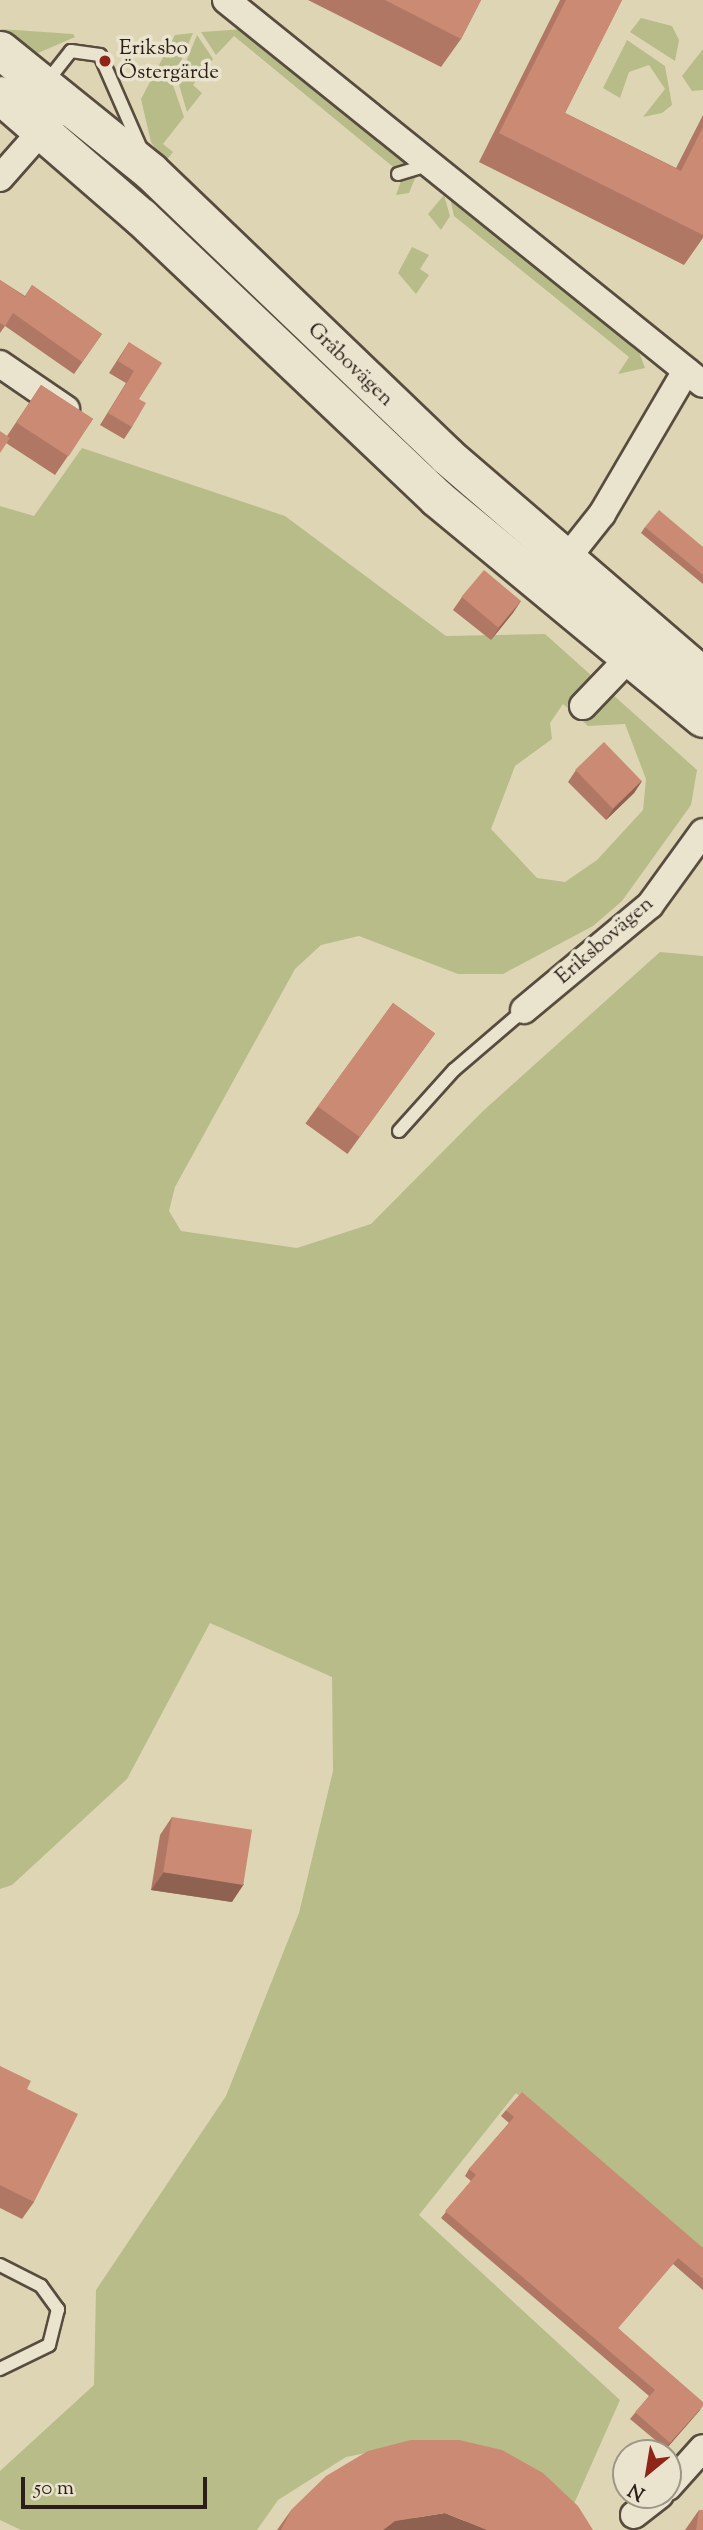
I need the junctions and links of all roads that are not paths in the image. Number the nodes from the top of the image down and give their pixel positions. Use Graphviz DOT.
graph roads {
  1 [pos="226,0"];
  2 [pos="0,50"];
  3 [pos="45,83"];
  4 [pos="0,95"];
  5 [pos="79,110"];
  6 [pos="41,127"];
  7 [pos="432,164"];
  8 [pos="150,171"];
  9 [pos="398,174"];
  10 [pos="0,178"];
  11 [pos="0,364"];
  12 [pos="694,378"];
  13 [pos="66,409"];
  14 [pos="564,562"];
  15 [pos="542,591"];
  16 [pos="627,660"];
  17 [pos="703,676"];
  18 [pos="583,706"];
  19 [pos="703,719"];
  20 [pos="703,832"];
  21 [pos="524,1010"];
  22 [pos="398,1130"];
  23 [pos="0,2265"];
  24 [pos="0,2369"];
  25 [pos="703,2448"];
  26 [pos="682,2471"];
  27 [pos="642,2509"];
  28 [pos="634,2515"];
  1 -- 7 [label="street"];
  2 -- 3 [label="main road, Gråbovägen"];
  3 -- 5 [label="main road, Gråbovägen"];
  3 -- 6 [label="lane"];
  3 -- 8 [label="lane"];
  4 -- 6 [label="main road, Gråbovägen"];
  5 -- 6 [label="street"];
  5 -- 8 [label="main road, Gråbovägen"];
  6 -- 10 [label="street"];
  6 -- 15 [label="main road, Gråbovägen"];
  7 -- 9 [label="lane"];
  7 -- 12 [label="street"];
  8 -- 14 [label="main road, Gråbovägen"];
  11 -- 13 [label="street"];
  12 -- 14 [label="street"];
  14 -- 15 [label="street"];
  14 -- 17 [label="main road, Gråbovägen"];
  15 -- 16 [label="main road, Gråbovägen"];
  16 -- 18 [label="street"];
  16 -- 19 [label="main road, Gråbovägen"];
  20 -- 21 [label="street, Eriksbovägen"];
  21 -- 22 [label="lane"];
  23 -- 24 [label="lane"];
  25 -- 26 [label="street"];
  27 -- 28 [label="street"];
}
